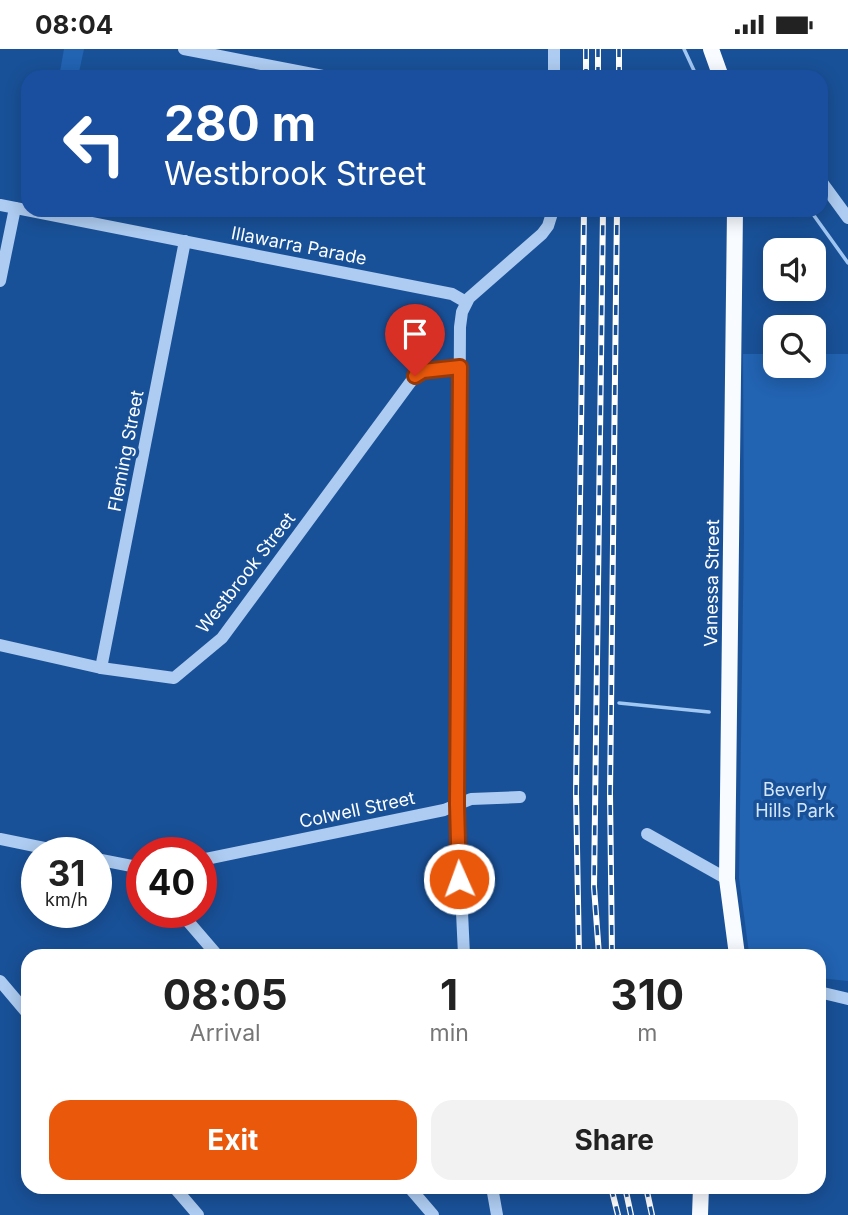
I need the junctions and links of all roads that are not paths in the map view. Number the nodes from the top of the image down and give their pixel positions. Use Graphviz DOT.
graph roads {
  1 [pos="184,49"];
  2 [pos="554,49"];
  3 [pos="711,49"];
  4 [pos="292,70"];
  5 [pos="554,70"];
  6 [pos="718,70"];
  7 [pos="828,190"];
  8 [pos="0,205"];
  9 [pos="15,208"];
  10 [pos="21,209"];
  11 [pos="61,217"];
  12 [pos="551,217"];
  13 [pos="735,217"];
  14 [pos="848,218"];
  15 [pos="185,241"];
  16 [pos="0,281"];
  17 [pos="466,302"];
  18 [pos="460,367"];
  19 [pos="0,645"];
  20 [pos="101,668"];
  21 [pos="520,797"];
  22 [pos="457,804"];
  23 [pos="647,834"];
  24 [pos="0,839"];
  25 [pos="21,843"];
  26 [pos="217,857"];
  27 [pos="727,879"];
  28 [pos="193,928"];
  29 [pos="211,949"];
  30 [pos="464,949"];
  31 [pos="736,949"];
  32 [pos="0,981"];
  33 [pos="826,994"];
  34 [pos="848,999"];
  35 [pos="21,1006"];
  36 [pos="180,1194"];
  37 [pos="415,1194"];
  38 [pos="493,1194"];
  39 [pos="701,1194"];
  40 [pos="198,1215"];
  41 [pos="433,1215"];
  42 [pos="497,1215"];
  43 [pos="700,1215"];
  1 -- 4 [label="street"];
  2 -- 5 [label="street"];
  3 -- 6 [label="main road"];
  7 -- 14 [label="street"];
  8 -- 9 [label="street, Illawarra Parade"];
  9 -- 10 [label="street, Illawarra Parade"];
  9 -- 16 [label="street"];
  11 -- 15 [label="street, Illawarra Parade"];
  12 -- 17 [label="street"];
  13 -- 27 [label="main road, Vanessa Street"];
  15 -- 17 [label="street, Illawarra Parade"];
  15 -- 20 [label="street, Fleming Street"];
  17 -- 18 [label="street"];
  18 -- 20 [label="street, Westbrook Street"];
  18 -- 22 [label="street"];
  19 -- 20 [label="street, Westbrook Street"];
  21 -- 22 [label="street, Colwell Street"];
  22 -- 26 [label="street, Colwell Street"];
  22 -- 30 [label="street"];
  23 -- 27 [label="street"];
  24 -- 25 [label="street"];
  27 -- 31 [label="main road, Vanessa Street"];
  28 -- 29 [label="street"];
  32 -- 35 [label="street"];
  33 -- 34 [label="street"];
  36 -- 40 [label="street"];
  37 -- 41 [label="street"];
  38 -- 42 [label="street"];
  39 -- 43 [label="main road"];
}
